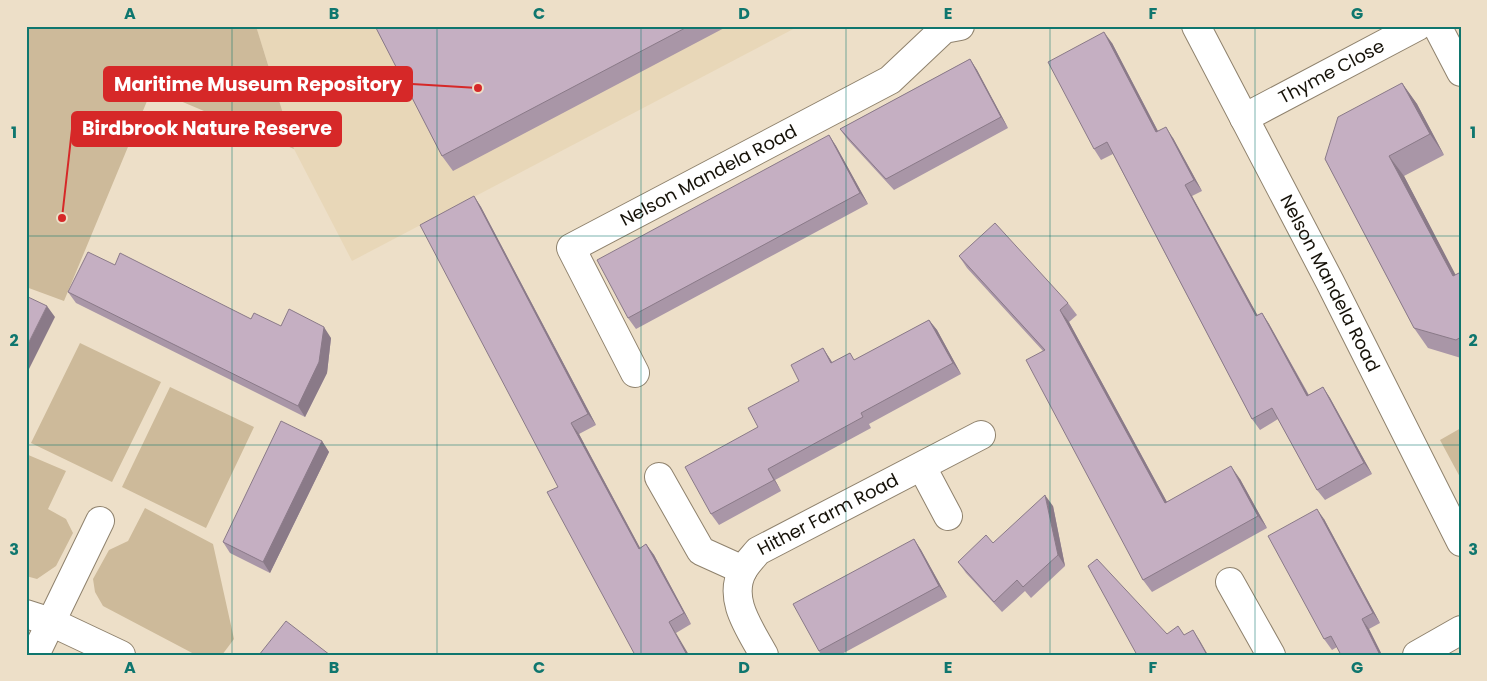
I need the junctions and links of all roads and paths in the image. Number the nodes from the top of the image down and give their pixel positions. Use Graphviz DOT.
graph roads {
  1 [pos="1196,26"];
  2 [pos="1418,26"];
  3 [pos="1437,26"];
  4 [pos="949,27"];
  5 [pos="1461,72"];
  6 [pos="1244,118"];
  7 [pos="635,373"];
  8 [pos="980,435"];
  9 [pos="922,467"];
  10 [pos="659,477"];
  11 [pos="948,516"];
  12 [pos="100,521"];
  13 [pos="1461,542"];
  14 [pos="743,570"];
  15 [pos="1230,582"];
  16 [pos="39,618"];
  17 [pos="1461,630"];
  18 [pos="35,655"];
  19 [pos="122,655"];
  20 [pos="764,655"];
  21 [pos="1271,655"];
  22 [pos="1417,655"];
  1 -- 6 [label="street, Nelson Mandela Road"];
  2 -- 6 [label="street, Thyme Close"];
  3 -- 5 [label="street"];
  4 -- 7 [label="street, Nelson Mandela Road"];
  6 -- 13 [label="street, Nelson Mandela Road"];
  8 -- 9 [label="street, Hither Farm Road"];
  9 -- 11 [label="street"];
  9 -- 14 [label="street, Hither Farm Road"];
  10 -- 14 [label="street"];
  12 -- 16 [label="street"];
  14 -- 20 [label="street, Hither Farm Road"];
  15 -- 21 [label="street"];
  16 -- 18 [label="street"];
  16 -- 19 [label="street"];
  17 -- 22 [label="street"];
}
